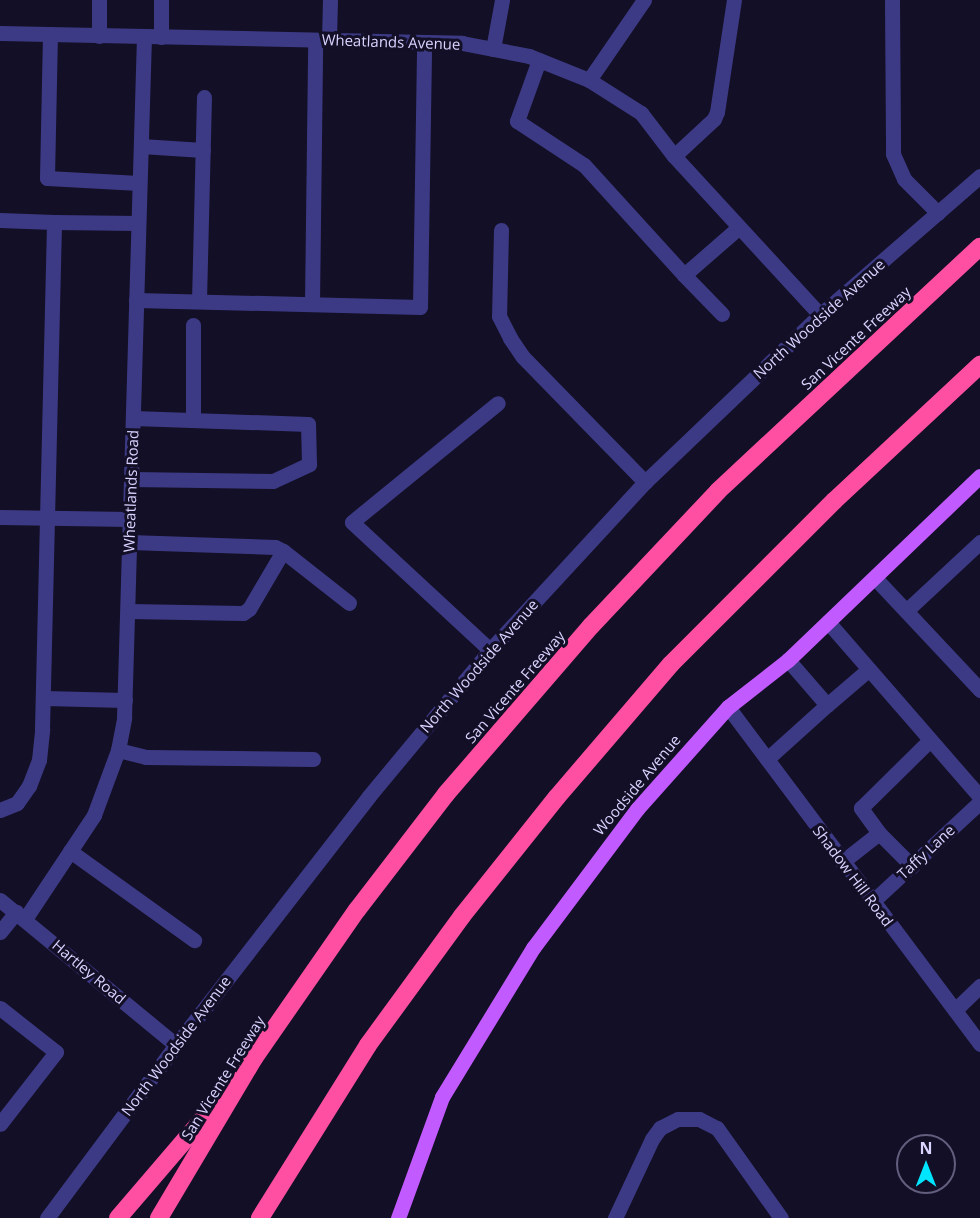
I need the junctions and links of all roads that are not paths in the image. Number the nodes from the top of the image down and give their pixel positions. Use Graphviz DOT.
graph roads {
  1 [pos="99,0"];
  2 [pos="161,0"];
  3 [pos="330,0"];
  4 [pos="502,0"];
  5 [pos="644,0"];
  6 [pos="734,0"];
  7 [pos="892,0"];
  8 [pos="0,33"];
  9 [pos="50,34"];
  10 [pos="99,36"];
  11 [pos="144,37"];
  12 [pos="161,37"];
  13 [pos="322,40"];
  14 [pos="424,42"];
  15 [pos="493,49"];
  16 [pos="539,60"];
  17 [pos="589,80"];
  18 [pos="204,97"];
  19 [pos="141,146"];
  20 [pos="203,150"];
  21 [pos="674,156"];
  22 [pos="980,176"];
  23 [pos="139,183"];
  24 [pos="938,213"];
  25 [pos="0,220"];
  26 [pos="54,222"];
  27 [pos="138,223"];
  28 [pos="738,228"];
  29 [pos="501,230"];
  30 [pos="980,247"];
  31 [pos="684,275"];
  32 [pos="136,300"];
  33 [pos="199,302"];
  34 [pos="312,304"];
  35 [pos="722,314"];
  36 [pos="820,315"];
  37 [pos="193,325"];
  38 [pos="980,365"];
  39 [pos="498,403"];
  40 [pos="133,418"];
  41 [pos="193,420"];
  42 [pos="980,476"];
  43 [pos="131,479"];
  44 [pos="645,482"];
  45 [pos="0,517"];
  46 [pos="49,518"];
  47 [pos="130,519"];
  48 [pos="129,542"];
  49 [pos="980,542"];
  50 [pos="283,551"];
  51 [pos="875,578"];
  52 [pos="349,603"];
  53 [pos="128,611"];
  54 [pos="906,611"];
  55 [pos="828,622"];
  56 [pos="490,650"];
  57 [pos="788,660"];
  58 [pos="869,669"];
  59 [pos="980,690"];
  60 [pos="44,698"];
  61 [pos="125,700"];
  62 [pos="827,705"];
  63 [pos="728,707"];
  64 [pos="930,740"];
  65 [pos="118,750"];
  66 [pos="313,759"];
  67 [pos="767,759"];
  68 [pos="980,797"];
  69 [pos="980,802"];
  70 [pos="0,810"];
  71 [pos="879,833"];
  72 [pos="70,852"];
  73 [pos="842,862"];
  74 [pos="912,866"];
  75 [pos="0,900"];
  76 [pos="872,902"];
  77 [pos="20,916"];
  78 [pos="0,932"];
  79 [pos="194,940"];
  80 [pos="980,986"];
  81 [pos="0,1008"];
  82 [pos="955,1010"];
  83 [pos="980,1044"];
  84 [pos="176,1045"];
  85 [pos="254,1058"];
  86 [pos="0,1124"];
  87 [pos="293,1163"];
  88 [pos="47,1218"];
  89 [pos="118,1218"];
  90 [pos="159,1218"];
  91 [pos="260,1218"];
  92 [pos="272,1218"];
  93 [pos="398,1218"];
  94 [pos="615,1218"];
  95 [pos="781,1218"];
  1 -- 10 [label="street"];
  2 -- 12 [label="street"];
  3 -- 13 [label="street"];
  4 -- 15 [label="street"];
  5 -- 17 [label="street"];
  6 -- 21 [label="street"];
  7 -- 24 [label="street"];
  8 -- 9 [label="street, Wheatlands Avenue"];
  9 -- 10 [label="street, Wheatlands Avenue"];
  9 -- 23 [label="street"];
  10 -- 11 [label="street, Wheatlands Avenue"];
  11 -- 12 [label="street, Wheatlands Avenue"];
  11 -- 19 [label="street, Wheatlands Road"];
  12 -- 13 [label="street, Wheatlands Avenue"];
  13 -- 14 [label="street, Wheatlands Avenue"];
  13 -- 34 [label="street"];
  14 -- 15 [label="street, Wheatlands Avenue"];
  14 -- 34 [label="street"];
  15 -- 16 [label="street, Wheatlands Avenue"];
  16 -- 17 [label="street, Wheatlands Avenue"];
  16 -- 31 [label="street"];
  17 -- 21 [label="street, Wheatlands Avenue"];
  18 -- 20 [label="street"];
  19 -- 20 [label="street"];
  19 -- 23 [label="street, Wheatlands Road"];
  20 -- 33 [label="street"];
  21 -- 28 [label="street, Wheatlands Avenue"];
  22 -- 24 [label="street, North Woodside Avenue"];
  23 -- 27 [label="street, Wheatlands Road"];
  24 -- 36 [label="street, North Woodside Avenue"];
  25 -- 26 [label="street"];
  26 -- 27 [label="street"];
  26 -- 46 [label="street"];
  27 -- 32 [label="street, Wheatlands Road"];
  28 -- 31 [label="street"];
  28 -- 36 [label="street, Wheatlands Avenue"];
  29 -- 44 [label="street"];
  30 -- 85 [label="highway, San Vicente Freeway"];
  31 -- 35 [label="street"];
  32 -- 33 [label="street"];
  32 -- 40 [label="street, Wheatlands Road"];
  33 -- 34 [label="street"];
  36 -- 44 [label="street, North Woodside Avenue"];
  37 -- 41 [label="street"];
  38 -- 87 [label="highway"];
  39 -- 56 [label="street"];
  40 -- 41 [label="street"];
  40 -- 43 [label="street, Wheatlands Road"];
  41 -- 43 [label="street"];
  42 -- 51 [label="main road, Woodside Avenue"];
  43 -- 47 [label="street, Wheatlands Road"];
  44 -- 56 [label="street, North Woodside Avenue"];
  45 -- 46 [label="street"];
  46 -- 47 [label="street"];
  46 -- 60 [label="street"];
  47 -- 48 [label="street, Wheatlands Road"];
  48 -- 50 [label="street"];
  48 -- 53 [label="street, Wheatlands Road"];
  49 -- 54 [label="street"];
  50 -- 52 [label="street"];
  50 -- 53 [label="street"];
  51 -- 54 [label="street"];
  51 -- 55 [label="main road, Woodside Avenue"];
  53 -- 61 [label="street, Wheatlands Road"];
  54 -- 59 [label="street"];
  55 -- 57 [label="main road, Woodside Avenue"];
  55 -- 58 [label="street"];
  56 -- 84 [label="street, North Woodside Avenue"];
  57 -- 62 [label="street"];
  57 -- 63 [label="main road, Woodside Avenue"];
  58 -- 62 [label="street"];
  58 -- 64 [label="street"];
  60 -- 61 [label="street"];
  60 -- 70 [label="street"];
  61 -- 65 [label="street, Wheatlands Road"];
  62 -- 67 [label="street"];
  63 -- 67 [label="street, Shadow Hill Road"];
  63 -- 93 [label="main road, Woodside Avenue"];
  64 -- 68 [label="street"];
  64 -- 71 [label="street"];
  65 -- 66 [label="street"];
  65 -- 72 [label="street, Wheatlands Road"];
  67 -- 73 [label="street, Shadow Hill Road"];
  69 -- 74 [label="street, Taffy Lane"];
  71 -- 73 [label="street"];
  71 -- 74 [label="street"];
  72 -- 77 [label="street, Wheatlands Road"];
  72 -- 79 [label="street"];
  73 -- 76 [label="street, Shadow Hill Road"];
  74 -- 76 [label="street, Taffy Lane"];
  75 -- 77 [label="street, Hartley Road"];
  76 -- 82 [label="street, Shadow Hill Road"];
  77 -- 78 [label="street, Wheatlands Road"];
  77 -- 84 [label="street, Hartley Road"];
  80 -- 82 [label="street"];
  81 -- 86 [label="street"];
  82 -- 83 [label="street, Shadow Hill Road"];
  84 -- 88 [label="street, North Woodside Avenue"];
  85 -- 89 [label="highway"];
  85 -- 90 [label="highway, San Vicente Freeway"];
  87 -- 91 [label="highway"];
  87 -- 92 [label="highway"];
  94 -- 95 [label="street"];
}
